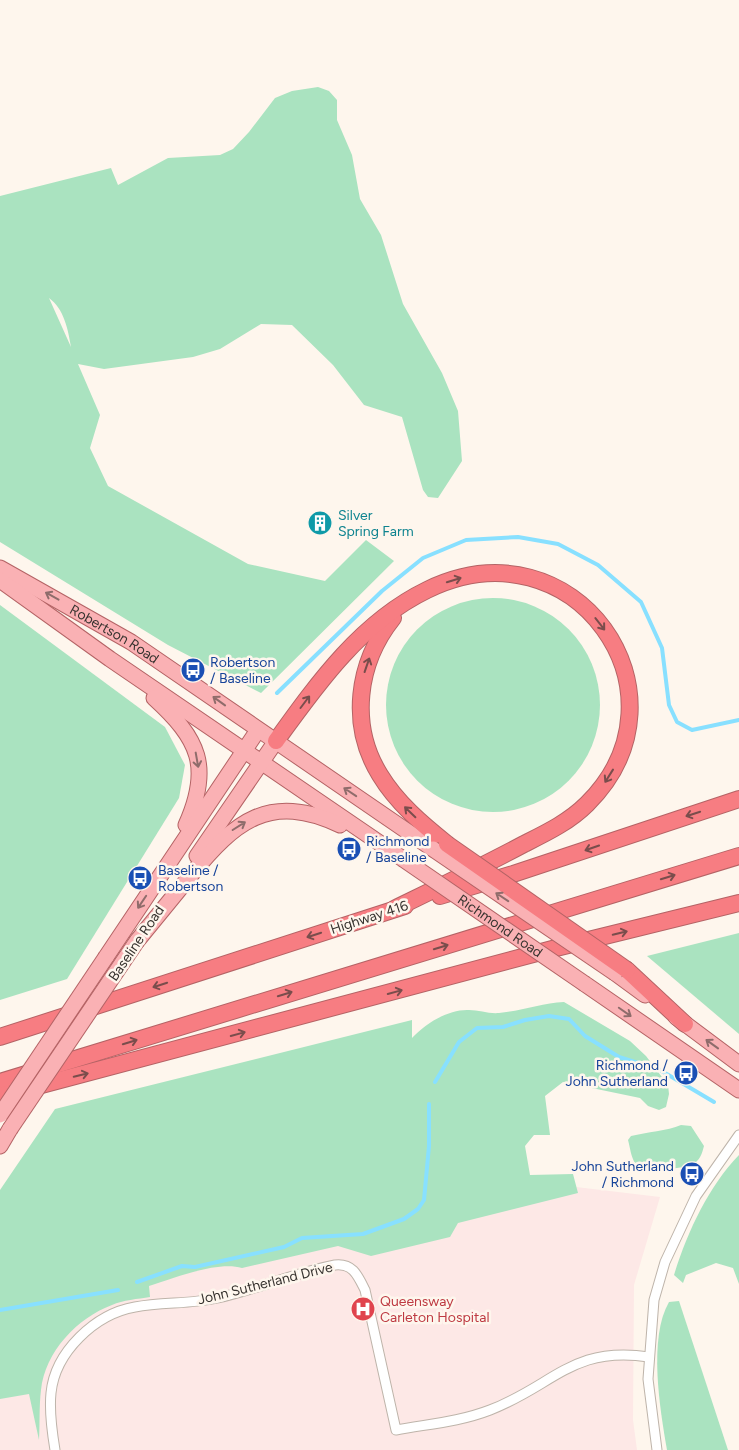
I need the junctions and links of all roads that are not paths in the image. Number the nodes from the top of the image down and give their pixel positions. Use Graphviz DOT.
graph roads {
  1 [pos="0,568"];
  2 [pos="0,580"];
  3 [pos="410,600"];
  4 [pos="110,659"];
  5 [pos="258,730"];
  6 [pos="276,741"];
  7 [pos="244,750"];
  8 [pos="261,763"];
  9 [pos="739,799"];
  10 [pos="440,846"];
  11 [pos="386,847"];
  12 [pos="739,856"];
  13 [pos="169,862"];
  14 [pos="739,903"];
  15 [pos="394,909"];
  16 [pos="137,941"];
  17 [pos="685,1024"];
  18 [pos="0,1037"];
  19 [pos="739,1064"];
  20 [pos="0,1082"];
  21 [pos="739,1090"];
  22 [pos="0,1096"];
  23 [pos="0,1115"];
  24 [pos="739,1136"];
  25 [pos="0,1146"];
  26 [pos="649,1357"];
  27 [pos="55,1450"];
  28 [pos="657,1450"];
  5 -- 1 [label="main road, Robertson Road, one-way"];
  2 -- 4 [label="main road, Robertson Road"];
  6 -- 3 [label="highway, one-way"];
  10 -- 3 [label="highway, one-way"];
  3 -- 15 [label="highway, one-way"];
  4 -- 7 [label="main road, Robertson Road"];
  4 -- 13 [label="main road, one-way"];
  5 -- 6 [label="main road, Robertson Road"];
  5 -- 7 [label="main road, Baseline Road"];
  6 -- 8 [label="main road, Baseline Road"];
  10 -- 6 [label="main road, one-way"];
  7 -- 8 [label="main road, Robertson Road"];
  7 -- 13 [label="main road, Baseline Road"];
  8 -- 11 [label="main road, Richmond Road"];
  8 -- 16 [label="main road, Baseline Road"];
  9 -- 15 [label="highway, Highway 416, one-way"];
  17 -- 10 [label="highway, one-way, bridge"];
  16 -- 11 [label="main road, one-way"];
  11 -- 21 [label="main road, Richmond Road, one-way, bridge"];
  20 -- 12 [label="highway, one-way"];
  13 -- 23 [label="main road, Baseline Road, one-way, bridge"];
  22 -- 14 [label="highway, one-way"];
  15 -- 18 [label="highway, Highway 416, one-way"];
  16 -- 25 [label="main road, Baseline Road, bridge"];
  19 -- 17 [label="main road, one-way"];
  24 -- 26 [label="street"];
  26 -- 27 [label="street, John Sutherland Drive"];
  26 -- 28 [label="street"];
}
